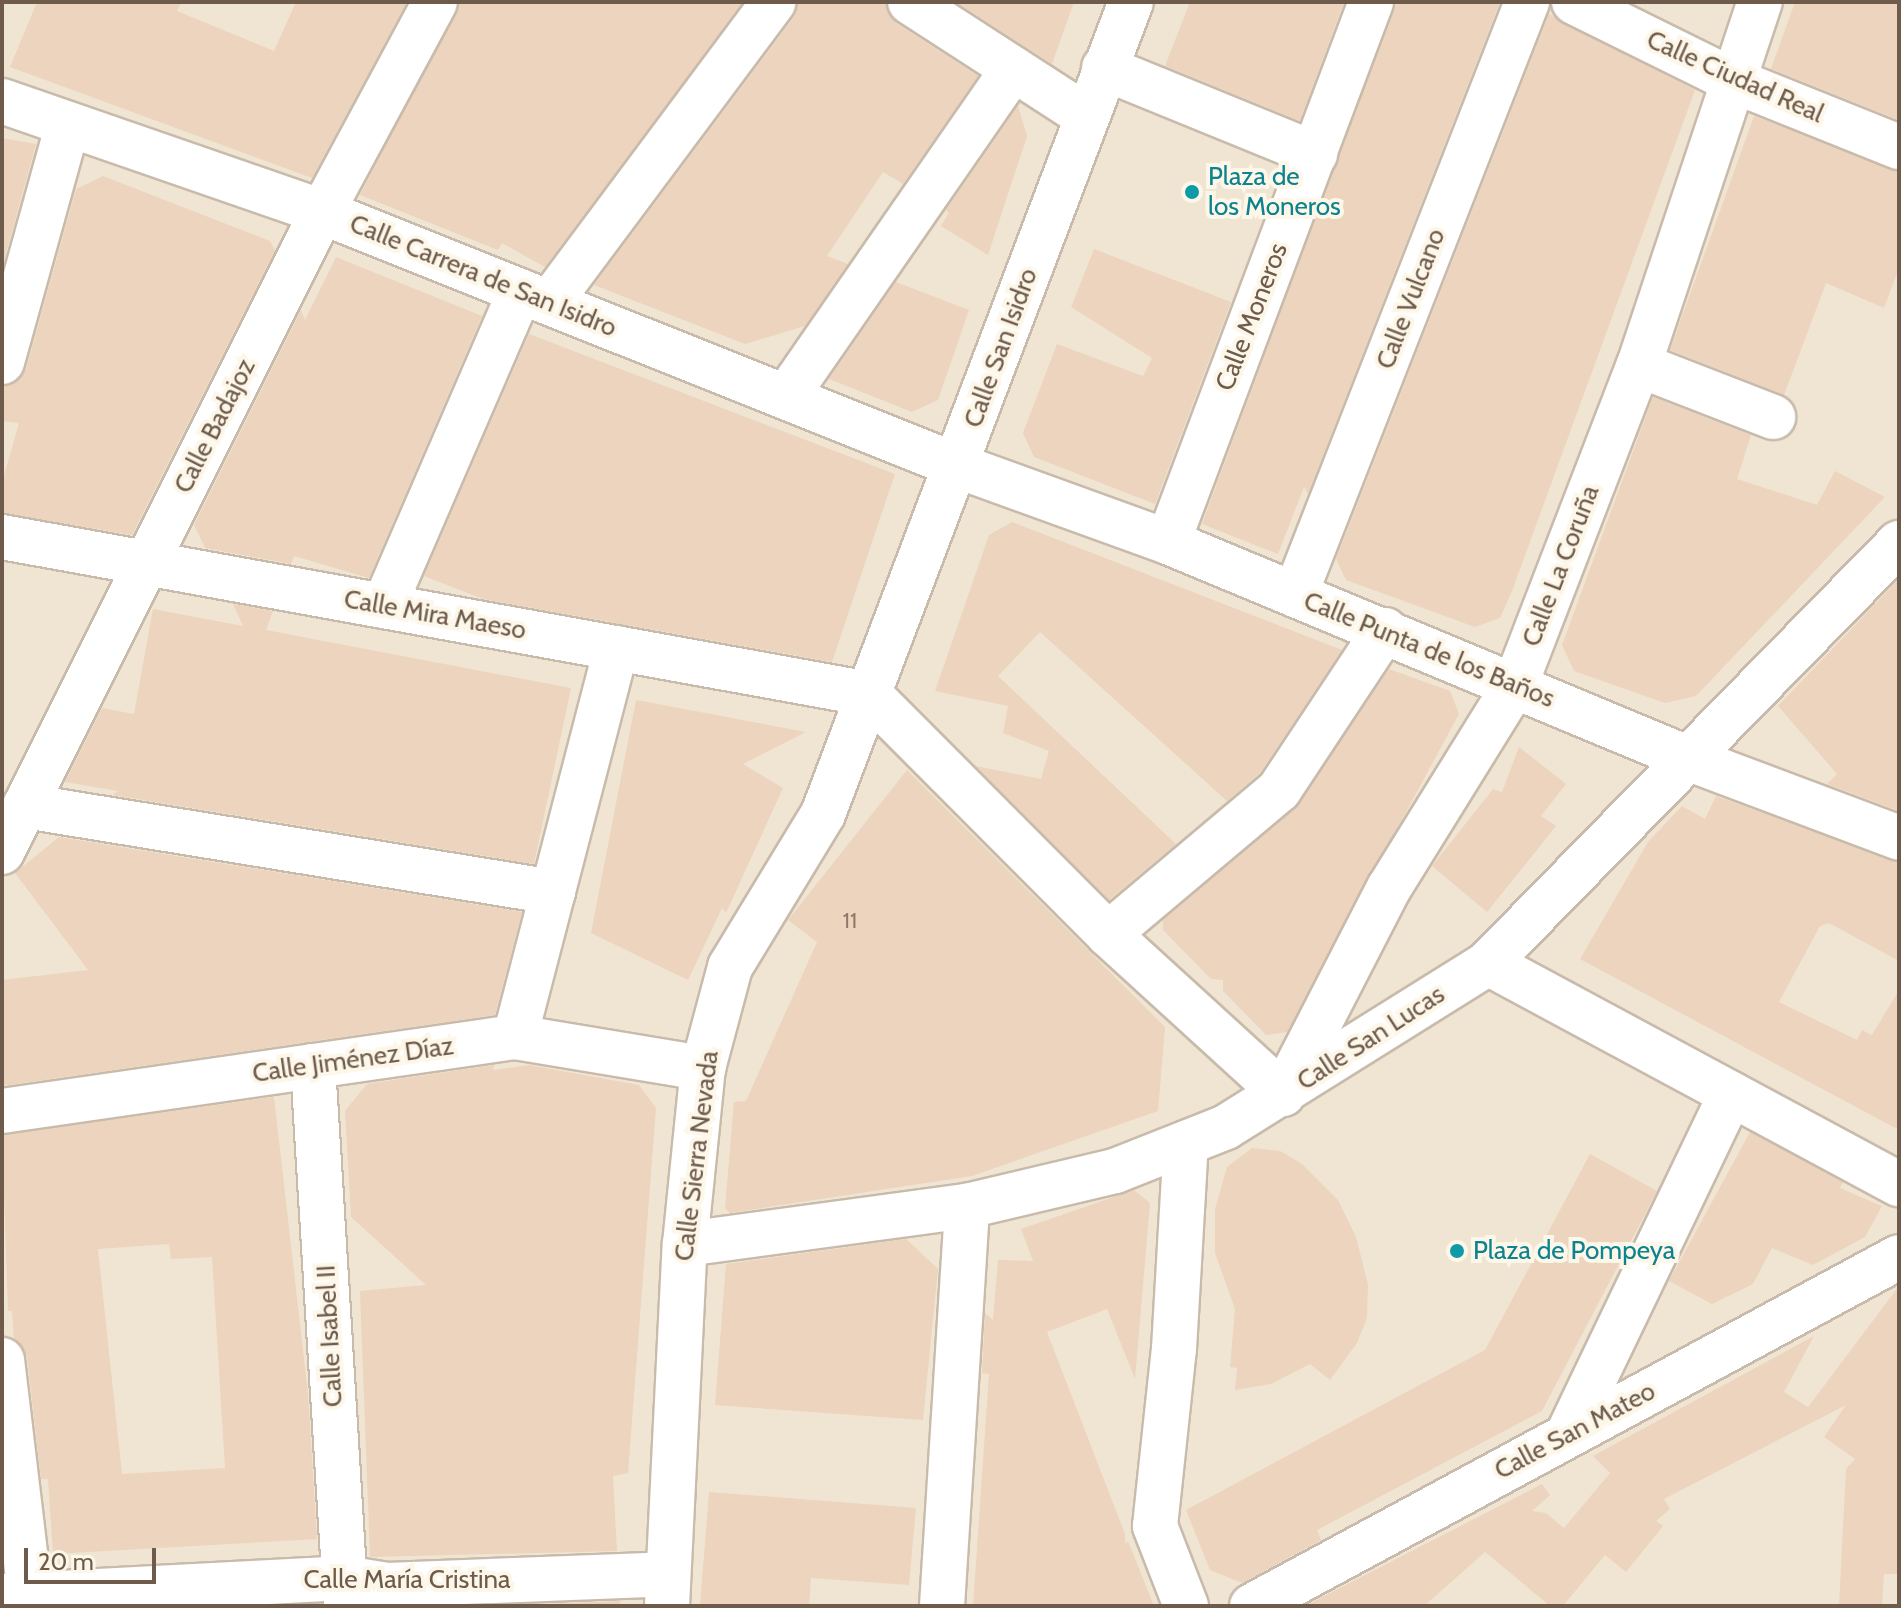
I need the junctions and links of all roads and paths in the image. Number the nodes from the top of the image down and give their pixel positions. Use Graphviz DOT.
graph roads {
  1 [pos="435,2"];
  2 [pos="774,2"];
  3 [pos="910,2"];
  4 [pos="1131,2"];
  5 [pos="1371,2"];
  6 [pos="1527,2"];
  7 [pos="1574,2"];
  8 [pos="1760,2"];
  9 [pos="1104,68"];
  10 [pos="1013,69"];
  11 [pos="1732,80"];
  12 [pos="2,101"];
  13 [pos="1086,116"];
  14 [pos="67,127"];
  15 [pos="1899,147"];
  16 [pos="1315,154"];
  17 [pos="322,212"];
  18 [pos="535,297"];
  19 [pos="2,362"];
  20 [pos="1639,365"];
  21 [pos="786,397"];
  22 [pos="1773,417"];
  23 [pos="958,466"];
  24 [pos="2,537"];
  25 [pos="1168,542"];
  26 [pos="1899,543"];
  27 [pos="147,563"];
  28 [pos="1295,595"];
  29 [pos="384,606"];
  30 [pos="1385,630"];
  31 [pos="616,648"];
  32 [pos="1516,683"];
  33 [pos="869,694"];
  34 [pos="1692,760"];
  35 [pos="25,806"];
  36 [pos="1899,838"];
  37 [pos="2,852"];
  38 [pos="553,892"];
  39 [pos="1108,934"];
  40 [pos="1488,963"];
  41 [pos="515,1037"];
  42 [pos="313,1066"];
  43 [pos="703,1068"];
  44 [pos="1283,1094"];
  45 [pos="1731,1094"];
  46 [pos="2,1111"];
  47 [pos="1186,1143"];
  48 [pos="1899,1184"];
  49 [pos="967,1206"];
  50 [pos="685,1244"];
  51 [pos="1899,1257"];
  52 [pos="2,1360"];
  53 [pos="1568,1434"];
  54 [pos="667,1590"];
  55 [pos="345,1592"];
  56 [pos="16,1595"];
  57 [pos="942,1606"];
  58 [pos="1186,1606"];
  59 [pos="1252,1606"];
  1 -- 17 [label="street, Calle Badajoz"];
  2 -- 18 [label="street"];
  3 -- 10 [label="street"];
  4 -- 9 [label="street, Calle San Isidro"];
  5 -- 16 [label="street, Calle Moneros"];
  6 -- 28 [label="street, Calle Vulcano"];
  7 -- 11 [label="street, Calle Ciudad Real"];
  8 -- 11 [label="street, Calle La Coruña"];
  9 -- 13 [label="street, Calle San Isidro"];
  9 -- 16 [label="street"];
  10 -- 13 [label="street"];
  10 -- 21 [label="street"];
  11 -- 15 [label="street, Calle Ciudad Real"];
  11 -- 20 [label="street, Calle La Coruña"];
  12 -- 14 [label="street, Calle Carrera de San Isidro"];
  13 -- 23 [label="street, Calle San Isidro"];
  14 -- 17 [label="street, Calle Carrera de San Isidro"];
  14 -- 19 [label="street"];
  16 -- 25 [label="street, Calle Moneros"];
  17 -- 18 [label="street, Calle Carrera de San Isidro"];
  17 -- 27 [label="street, Calle Badajoz"];
  18 -- 21 [label="street, Calle Carrera de San Isidro"];
  18 -- 29 [label="street"];
  20 -- 22 [label="street"];
  20 -- 32 [label="street, Calle La Coruña"];
  21 -- 23 [label="street, Calle Carrera de San Isidro"];
  23 -- 25 [label="street, Calle Punta de los Baños"];
  23 -- 33 [label="street, Calle San Isidro"];
  24 -- 27 [label="street, Calle Mira Maeso"];
  25 -- 28 [label="street, Calle Punta de los Baños"];
  26 -- 34 [label="street, Calle San Lucas"];
  27 -- 29 [label="street, Calle Mira Maeso"];
  27 -- 35 [label="street, Calle Badajoz"];
  28 -- 30 [label="street, Calle Punta de los Baños"];
  29 -- 31 [label="street, Calle Mira Maeso"];
  30 -- 32 [label="street, Calle Punta de los Baños"];
  30 -- 39 [label="street"];
  31 -- 33 [label="street, Calle Mira Maeso"];
  31 -- 38 [label="street"];
  32 -- 34 [label="street, Calle Punta de los Baños"];
  32 -- 44 [label="street, Calle La Coruña"];
  33 -- 39 [label="street"];
  33 -- 43 [label="street, Calle Sierra Nevada"];
  34 -- 36 [label="street, Calle Punta de los Baños"];
  34 -- 40 [label="street, Calle San Lucas"];
  35 -- 37 [label="street, Calle Badajoz"];
  35 -- 38 [label="street"];
  38 -- 41 [label="street"];
  39 -- 44 [label="street"];
  40 -- 44 [label="street, Calle San Lucas"];
  40 -- 45 [label="street"];
  41 -- 42 [label="street, Calle Jiménez Díaz"];
  41 -- 43 [label="street, Calle Jiménez Díaz"];
  42 -- 46 [label="street, Calle Jiménez Díaz"];
  42 -- 55 [label="street, Calle Isabel II"];
  43 -- 50 [label="street, Calle Sierra Nevada"];
  44 -- 47 [label="street, Calle San Lucas"];
  45 -- 48 [label="street"];
  45 -- 53 [label="street"];
  47 -- 49 [label="street, Calle San Lucas"];
  47 -- 58 [label="street"];
  49 -- 50 [label="street, Calle San Lucas"];
  49 -- 57 [label="street"];
  50 -- 54 [label="street, Calle Sierra Nevada"];
  51 -- 53 [label="street, Calle San Mateo"];
  52 -- 56 [label="street"];
  53 -- 59 [label="street, Calle San Mateo"];
  54 -- 55 [label="street, Calle María Cristina"];
  55 -- 56 [label="street, Calle María Cristina"];
}
